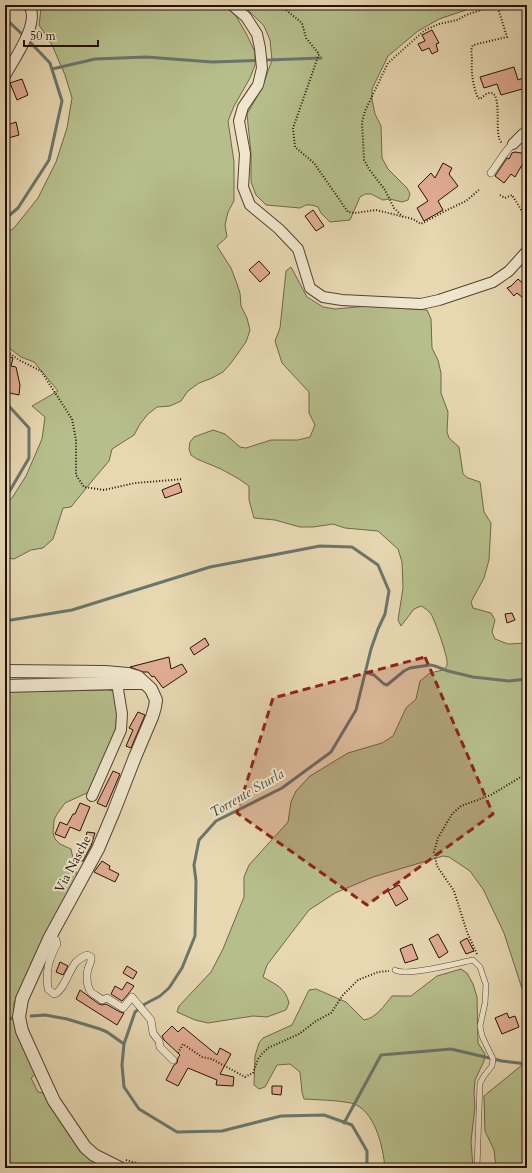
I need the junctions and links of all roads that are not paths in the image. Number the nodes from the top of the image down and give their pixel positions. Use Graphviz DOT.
graph roads {
  1 [pos="28,5"];
  2 [pos="232,5"];
  3 [pos="5,76"];
  4 [pos="527,132"];
  5 [pos="510,147"];
  6 [pos="490,173"];
  7 [pos="527,251"];
  8 [pos="5,672"];
  9 [pos="117,682"];
  10 [pos="144,683"];
  11 [pos="5,686"];
  12 [pos="92,796"];
  13 [pos="50,937"];
  14 [pos="395,970"];
  15 [pos="173,1060"];
  16 [pos="120,1163"];
  17 [pos="477,1168"];
  1 -- 3 [label="street"];
  2 -- 7 [label="street"];
  4 -- 5 [label="street"];
  5 -- 6 [label="street"];
  8 -- 10 [label="street, Via Nasche"];
  9 -- 10 [label="street"];
  9 -- 11 [label="street"];
  9 -- 12 [label="street"];
  10 -- 13 [label="street, Via Nasche"];
  13 -- 15 [label="street"];
  13 -- 16 [label="street, Via Nasche"];
  14 -- 17 [label="lane"];
}
